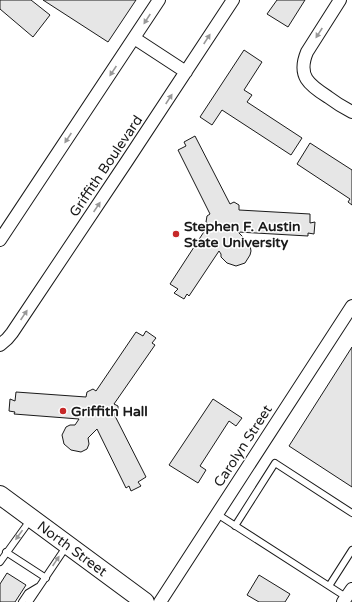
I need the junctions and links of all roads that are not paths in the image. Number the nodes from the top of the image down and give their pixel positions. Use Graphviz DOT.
graph roads {
  1 [pos="159,0"];
  2 [pos="233,0"];
  3 [pos="340,0"];
  4 [pos="134,38"];
  5 [pos="186,72"];
  6 [pos="352,112"];
  7 [pos="0,240"];
  8 [pos="352,306"];
  9 [pos="6,333"];
  10 [pos="0,346"];
  11 [pos="0,495"];
  12 [pos="352,513"];
  13 [pos="217,514"];
  14 [pos="32,518"];
  15 [pos="235,526"];
  16 [pos="68,544"];
  17 [pos="352,550"];
  18 [pos="6,552"];
  19 [pos="0,562"];
  20 [pos="46,578"];
  21 [pos="40,586"];
  22 [pos="329,586"];
  23 [pos="347,596"];
  24 [pos="22,602"];
  25 [pos="30,602"];
  26 [pos="145,602"];
  27 [pos="160,602"];
  1 -- 4 [label="street, one-way"];
  5 -- 2 [label="street, Griffith Boulevard, one-way"];
  3 -- 6 [label="street, one-way"];
  4 -- 5 [label="street"];
  4 -- 7 [label="street, one-way"];
  9 -- 5 [label="street, Griffith Boulevard, one-way"];
  8 -- 13 [label="street, Carolyn Street"];
  9 -- 10 [label="street, Griffith Boulevard"];
  11 -- 14 [label="main road, North Street"];
  12 -- 15 [label="lane"];
  13 -- 15 [label="lane"];
  13 -- 27 [label="street, Carolyn Street"];
  14 -- 16 [label="main road, North Street"];
  14 -- 18 [label="lane, one-way"];
  15 -- 22 [label="lane"];
  20 -- 16 [label="lane, one-way"];
  16 -- 26 [label="main road, North Street"];
  17 -- 22 [label="lane"];
  18 -- 19 [label="lane"];
  18 -- 20 [label="lane"];
  20 -- 21 [label="lane"];
  21 -- 24 [label="lane"];
  21 -- 25 [label="lane"];
  22 -- 23 [label="lane"];
}
